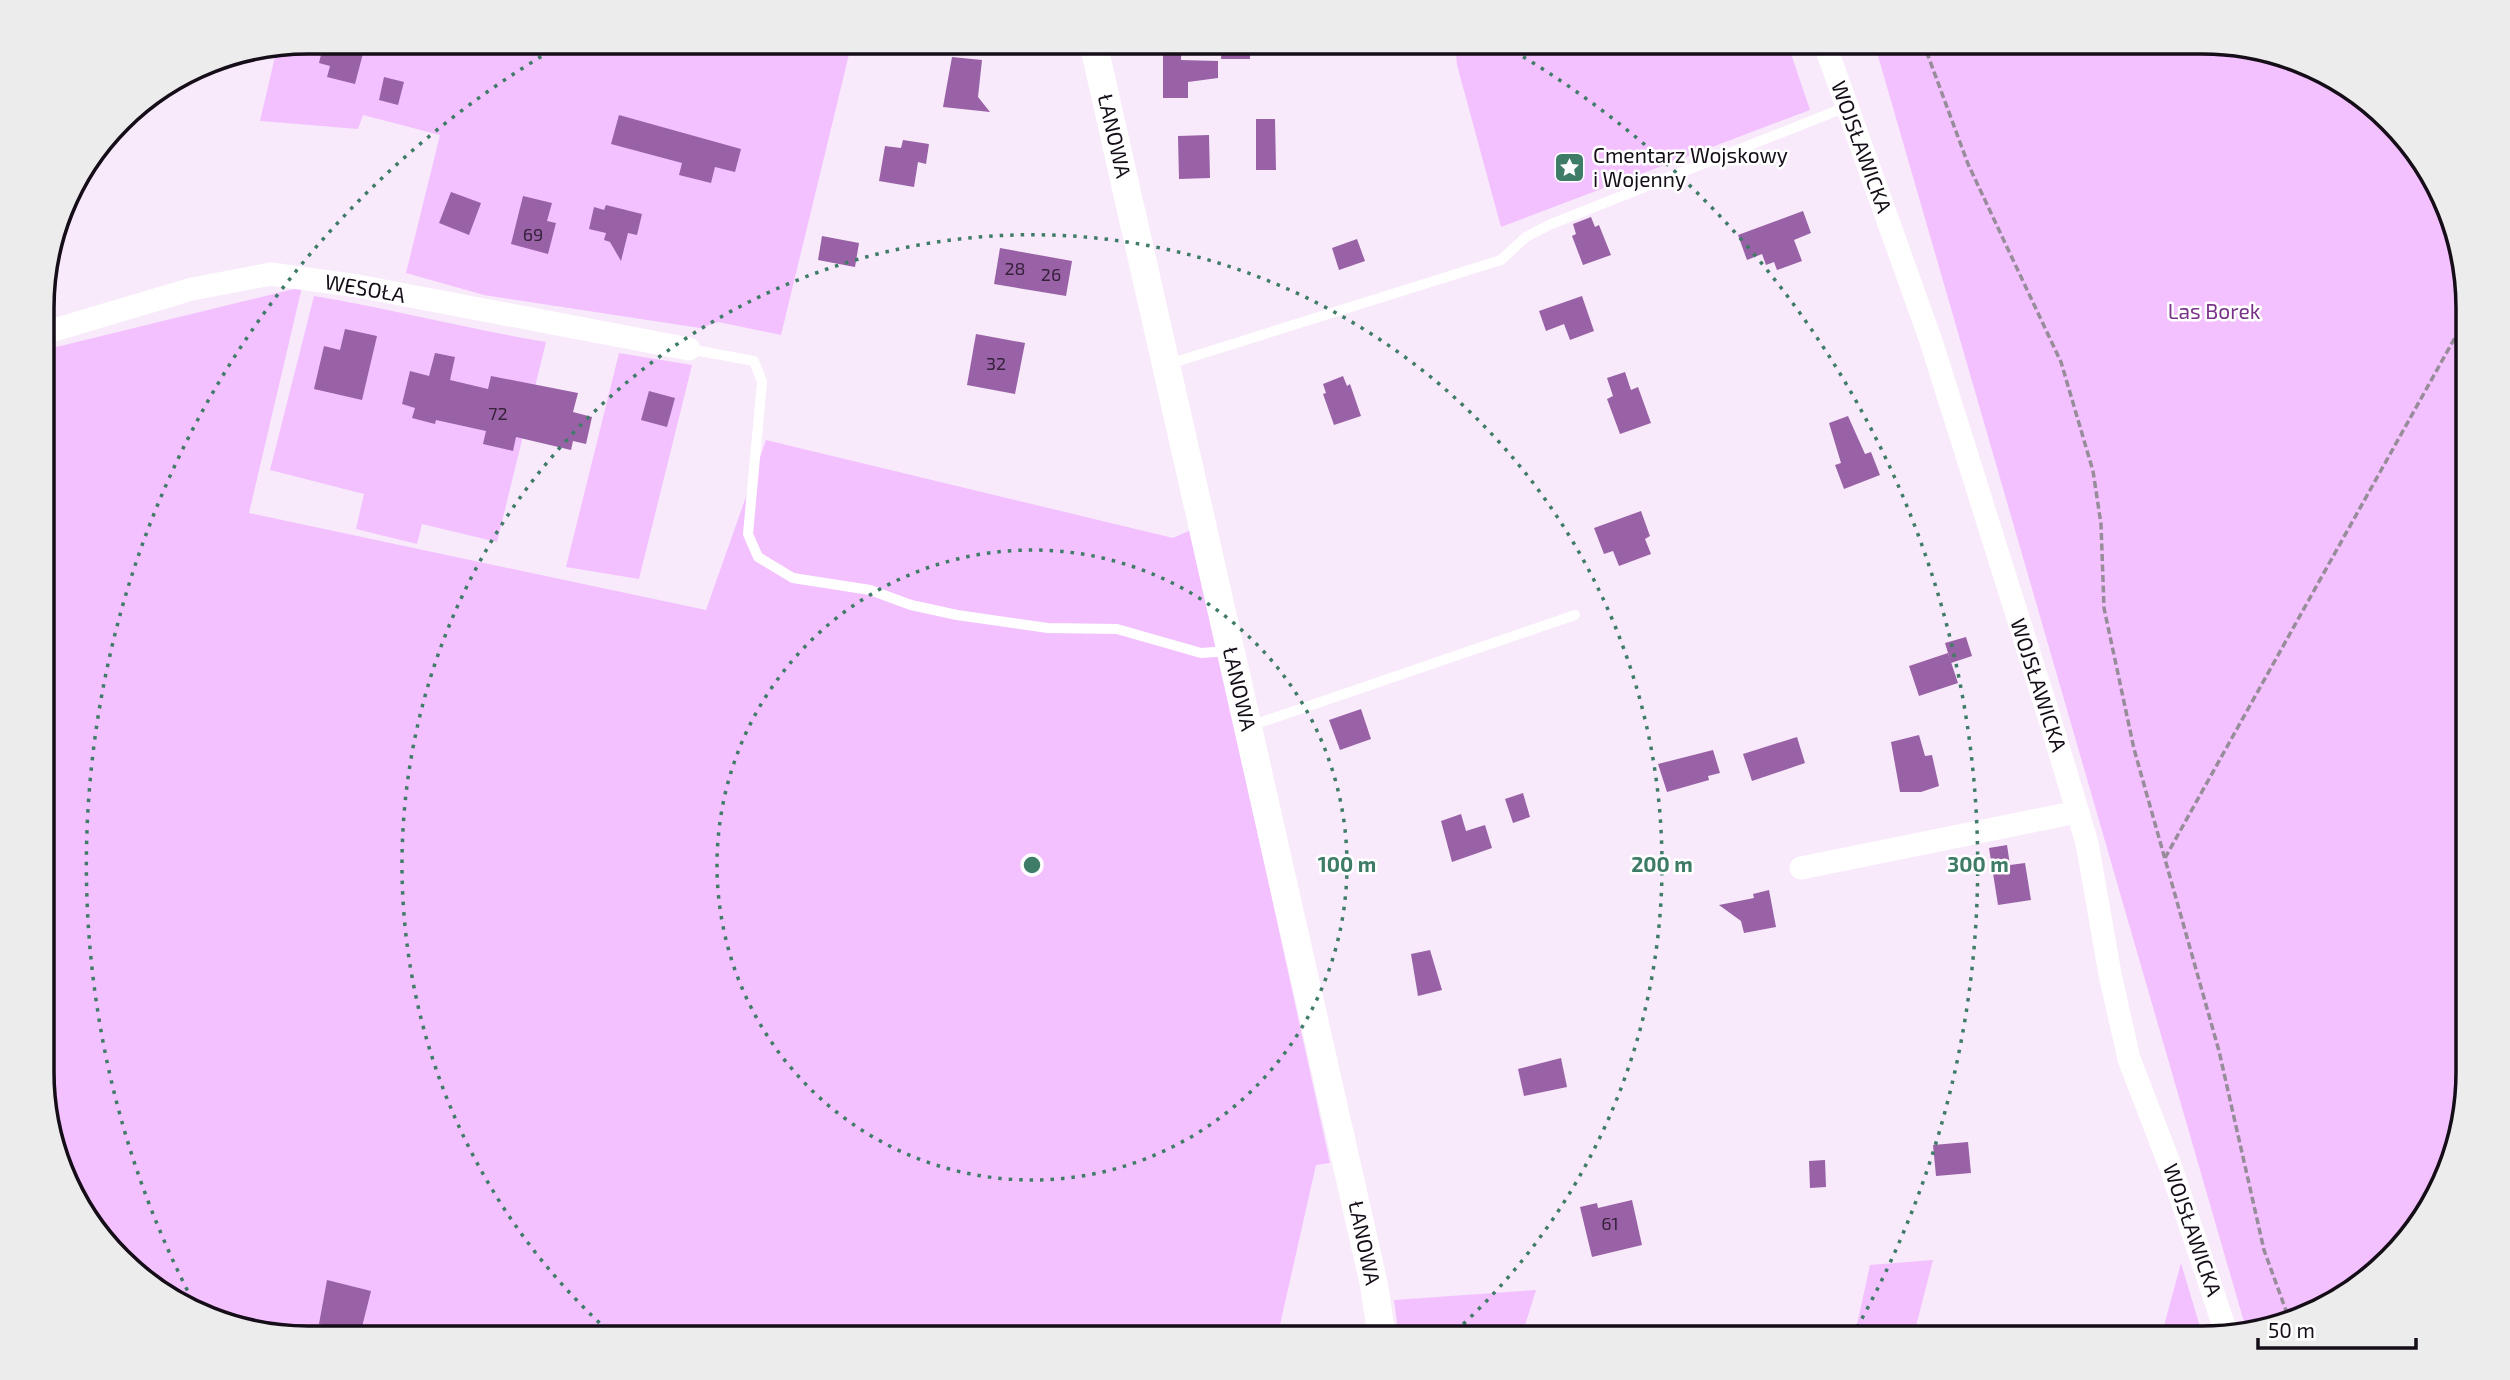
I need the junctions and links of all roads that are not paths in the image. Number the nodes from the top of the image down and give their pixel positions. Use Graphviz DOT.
graph roads {
  1 [pos="1096,54"];
  2 [pos="1828,54"];
  3 [pos="1846,107"];
  4 [pos="54,330"];
  5 [pos="689,349"];
  6 [pos="1166,365"];
  7 [pos="1575,615"];
  8 [pos="1231,650"];
  9 [pos="1248,727"];
  10 [pos="2077,813"];
  11 [pos="1801,868"];
  12 [pos="2224,1325"];
  13 [pos="1380,1326"];
  1 -- 6 [label="street, ŁANOWA"];
  2 -- 3 [label="street, WOJSŁAWICKA"];
  3 -- 6 [label="lane"];
  3 -- 10 [label="street, WOJSŁAWICKA"];
  4 -- 5 [label="street, WESOŁA"];
  5 -- 8 [label="lane"];
  6 -- 8 [label="street, ŁANOWA"];
  7 -- 9 [label="lane"];
  8 -- 9 [label="street, ŁANOWA"];
  9 -- 13 [label="street, ŁANOWA"];
  10 -- 11 [label="street"];
  10 -- 12 [label="street, WOJSŁAWICKA"];
}
